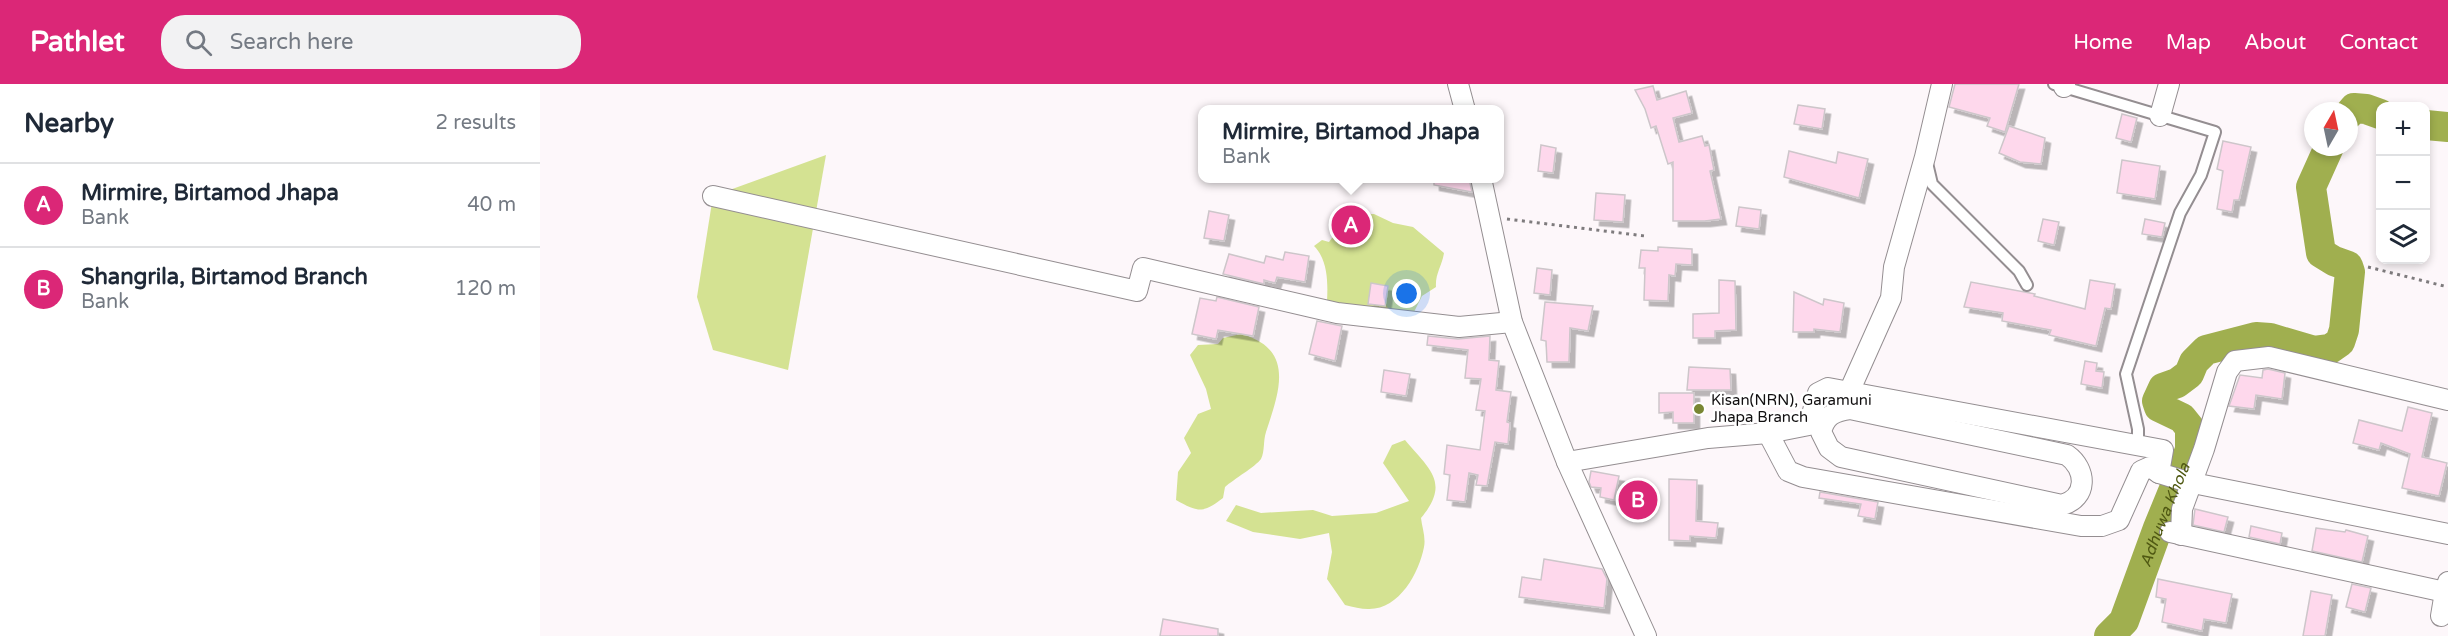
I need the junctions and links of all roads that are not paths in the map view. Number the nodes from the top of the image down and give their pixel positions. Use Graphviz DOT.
graph roads {
  1 [pos="1458,84"];
  2 [pos="1942,84"];
  3 [pos="2169,84"];
  4 [pos="2061,85"];
  5 [pos="1464,105"];
  6 [pos="2160,116"];
  7 [pos="1925,157"];
  8 [pos="1482,183"];
  9 [pos="713,196"];
  10 [pos="2026,285"];
  11 [pos="1512,322"];
  12 [pos="1849,392"];
  13 [pos="2448,400"];
  14 [pos="1768,433"];
  15 [pos="2138,446"];
  16 [pos="2067,455"];
  17 [pos="1567,462"];
  18 [pos="2162,474"];
  19 [pos="2191,482"];
  20 [pos="2448,534"];
  21 [pos="2447,587"];
  22 [pos="2441,616"];
  23 [pos="1646,636"];
  1 -- 5 [label="street"];
  2 -- 7 [label="street"];
  3 -- 6 [label="street"];
  4 -- 6 [label="lane"];
  6 -- 15 [label="lane"];
  7 -- 10 [label="lane"];
  7 -- 12 [label="street"];
  8 -- 11 [label="street"];
  9 -- 11 [label="street"];
  11 -- 17 [label="street"];
  12 -- 14 [label="street"];
  12 -- 15 [label="street"];
  13 -- 19 [label="street"];
  14 -- 17 [label="street"];
  14 -- 18 [label="street"];
  15 -- 18 [label="street"];
  16 -- 16 [label="street"];
  17 -- 23 [label="street"];
  18 -- 19 [label="street"];
  19 -- 20 [label="street"];
  19 -- 21 [label="street"];
  21 -- 22 [label="street"];
}
